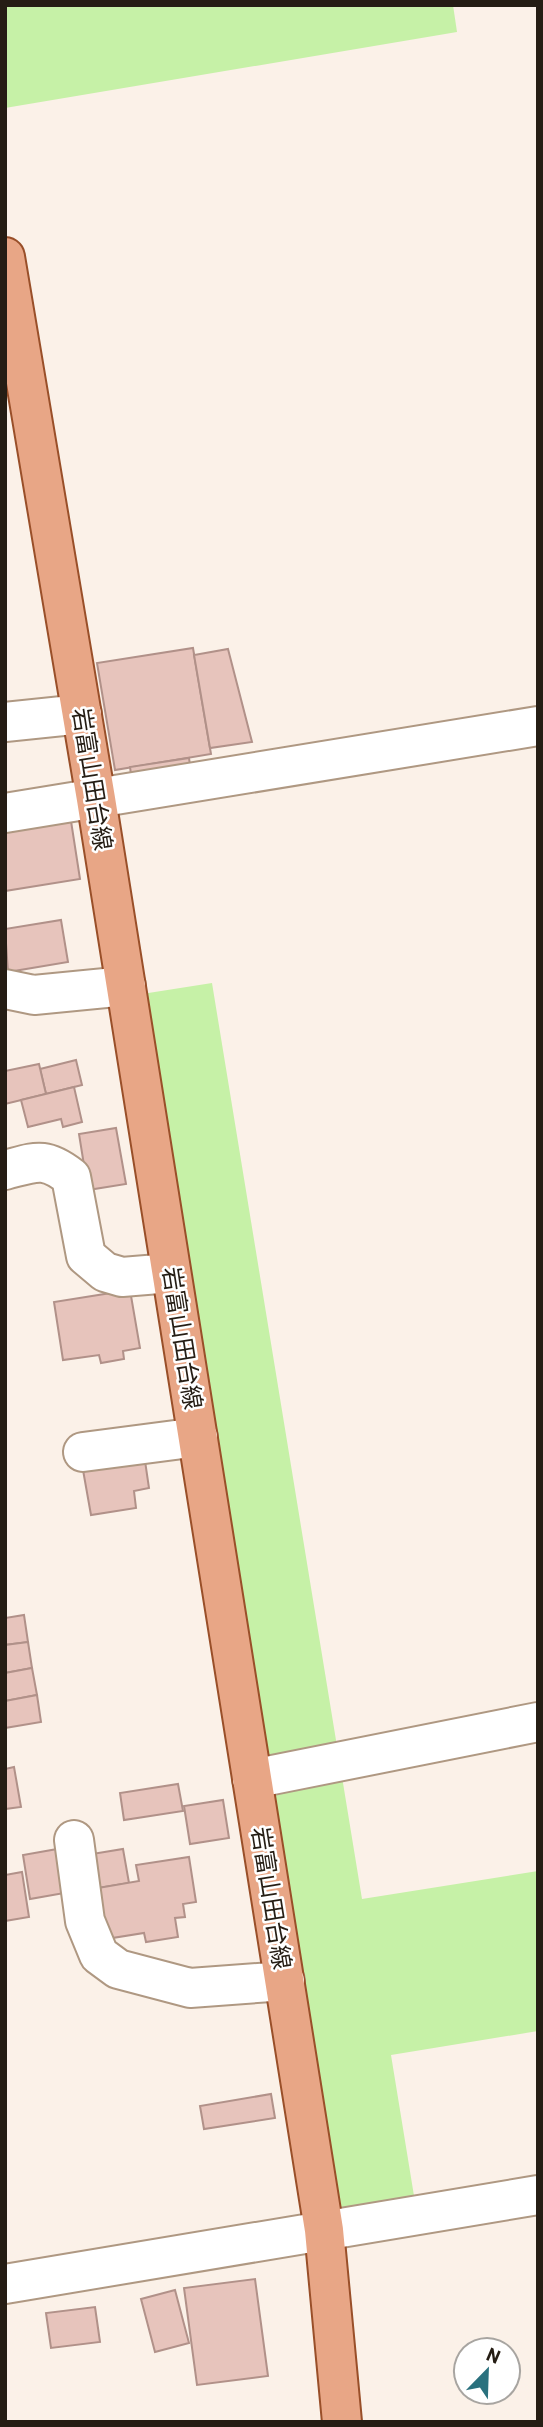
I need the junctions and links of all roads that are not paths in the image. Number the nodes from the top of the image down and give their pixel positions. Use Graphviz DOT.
graph roads {
  1 [pos="5,257"];
  2 [pos="82,714"];
  3 [pos="5,722"];
  4 [pos="538,726"];
  5 [pos="96,799"];
  6 [pos="5,813"];
  7 [pos="126,986"];
  8 [pos="5,989"];
  9 [pos="5,1170"];
  10 [pos="171,1273"];
  11 [pos="198,1437"];
  12 [pos="83,1452"];
  13 [pos="538,1722"];
  14 [pos="252,1779"];
  15 [pos="74,1840"];
  16 [pos="285,1981"];
  17 [pos="538,2195"];
  18 [pos="324,2230"];
  19 [pos="5,2284"];
  20 [pos="342,2422"];
  1 -- 2 [label="main road, 岩富山田台線"];
  2 -- 3 [label="street"];
  2 -- 5 [label="main road, 岩富山田台線"];
  4 -- 5 [label="street"];
  5 -- 6 [label="street"];
  5 -- 7 [label="main road, 岩富山田台線"];
  7 -- 8 [label="street"];
  7 -- 10 [label="main road, 岩富山田台線"];
  9 -- 10 [label="street"];
  10 -- 11 [label="main road, 岩富山田台線"];
  11 -- 12 [label="street"];
  11 -- 14 [label="main road, 岩富山田台線"];
  13 -- 14 [label="street"];
  14 -- 16 [label="main road, 岩富山田台線"];
  15 -- 16 [label="street"];
  16 -- 18 [label="main road, 岩富山田台線"];
  17 -- 18 [label="street"];
  18 -- 19 [label="street"];
  18 -- 20 [label="main road, 岩富山田台線"];
}
